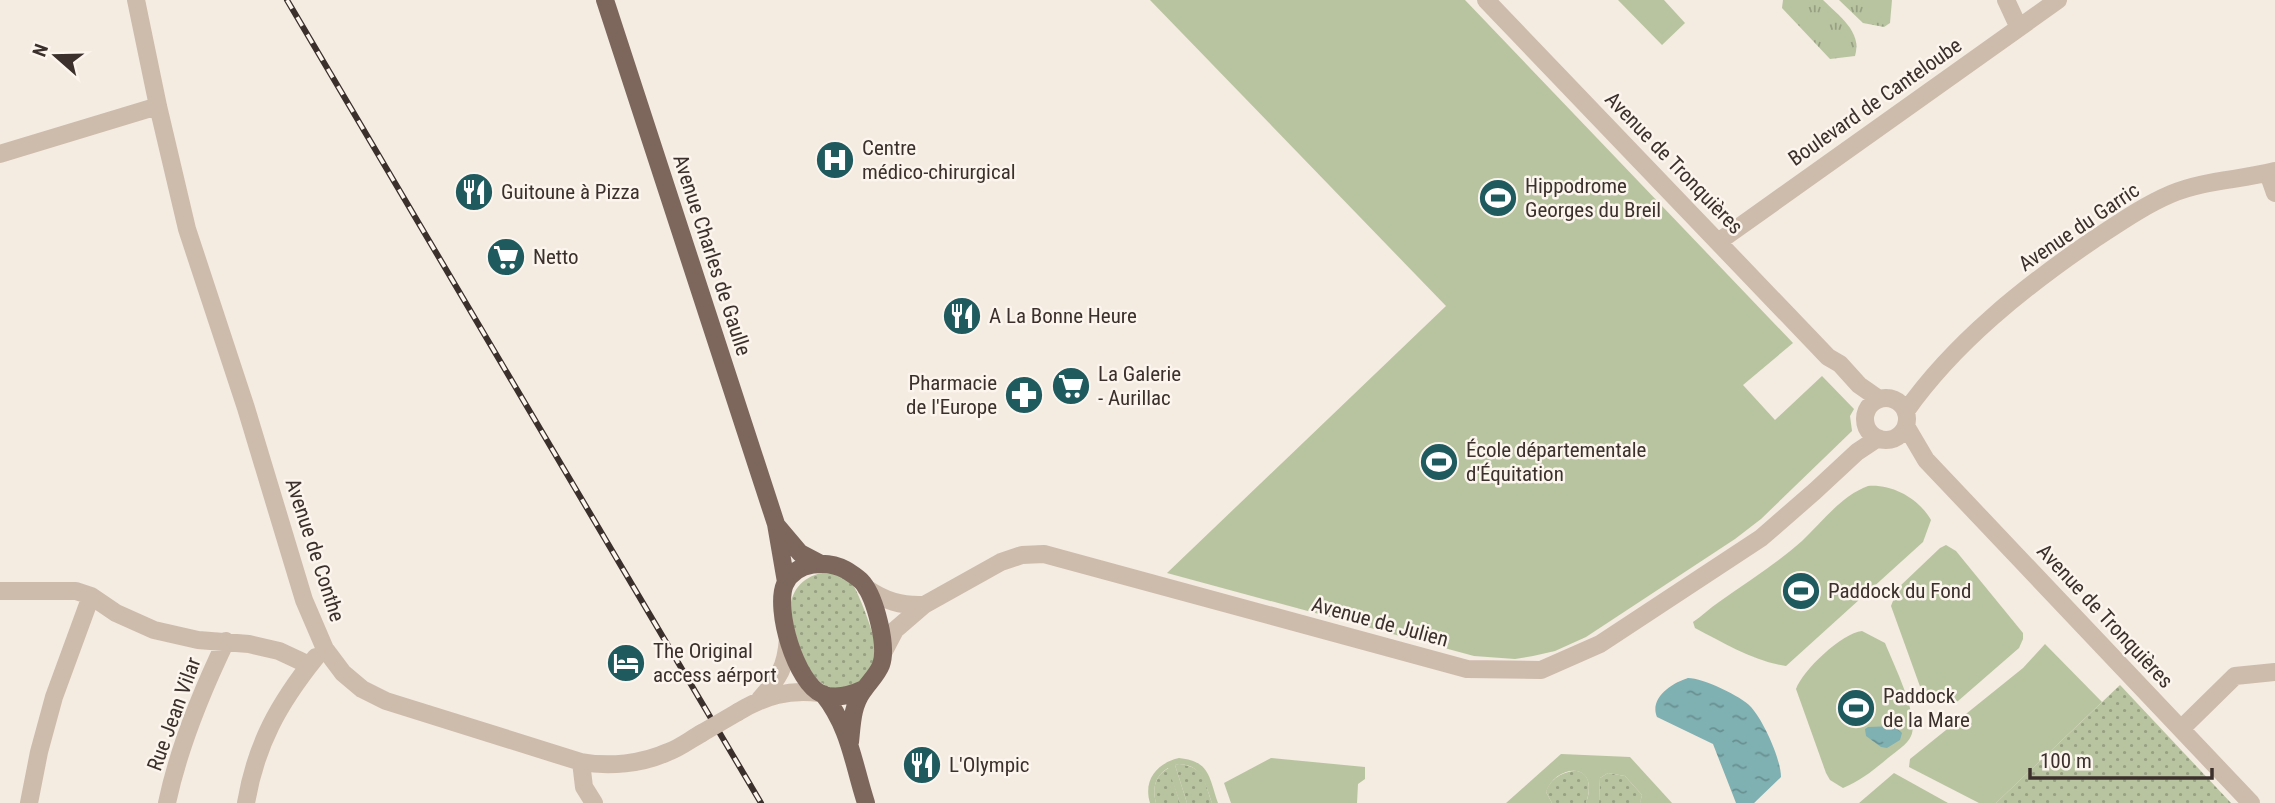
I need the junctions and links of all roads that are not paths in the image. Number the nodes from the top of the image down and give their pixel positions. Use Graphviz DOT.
graph roads {
  1 [pos="136,0"];
  2 [pos="604,0"];
  3 [pos="1486,0"];
  4 [pos="2006,0"];
  5 [pos="2058,0"];
  6 [pos="2019,28"];
  7 [pos="158,106"];
  8 [pos="0,154"];
  9 [pos="2272,172"];
  10 [pos="2275,193"];
  11 [pos="1718,242"];
  12 [pos="1935,372"];
  13 [pos="1875,407"];
  14 [pos="1906,418"];
  15 [pos="1884,439"];
  16 [pos="1926,460"];
  17 [pos="1797,506"];
  18 [pos="776,524"];
  19 [pos="819,563"];
  20 [pos="786,582"];
  21 [pos="866,588"];
  22 [pos="0,591"];
  23 [pos="91,596"];
  24 [pos="923,605"];
  25 [pos="788,638"];
  26 [pos="226,641"];
  27 [pos="325,649"];
  28 [pos="884,651"];
  29 [pos="309,665"];
  30 [pos="2275,672"];
  31 [pos="864,689"];
  32 [pos="822,694"];
  33 [pos="760,699"];
  34 [pos="2181,729"];
  35 [pos="850,742"];
  36 [pos="581,762"];
  37 [pos="29,803"];
  38 [pos="167,803"];
  39 [pos="246,803"];
  40 [pos="594,803"];
  41 [pos="866,803"];
  42 [pos="2251,803"];
  1 -- 7 [label="street, Avenue de Conthe"];
  2 -- 18 [label="main road, Avenue Charles de Gaulle"];
  3 -- 11 [label="street, Avenue de Tronquières"];
  4 -- 6 [label="street"];
  5 -- 6 [label="street, Boulevard de Canteloube"];
  6 -- 11 [label="street, Boulevard de Canteloube"];
  7 -- 8 [label="street"];
  7 -- 27 [label="street, Avenue de Conthe"];
  9 -- 10 [label="street"];
  9 -- 12 [label="street, Avenue du Garric"];
  11 -- 13 [label="street, Avenue de Tronquières"];
  12 -- 13 [label="street, Avenue du Garric"];
  12 -- 14 [label="street, Avenue du Garric"];
  13 -- 14 [label="street"];
  13 -- 15 [label="street"];
  13 -- 17 [label="street, Avenue de Julien"];
  14 -- 15 [label="street"];
  14 -- 16 [label="street, Avenue de Tronquières"];
  15 -- 16 [label="street, Avenue de Tronquières"];
  15 -- 17 [label="street, Avenue de Julien"];
  16 -- 34 [label="street, Avenue de Tronquières"];
  17 -- 24 [label="street, Avenue de Julien"];
  18 -- 19 [label="main road, Avenue Charles de Gaulle"];
  18 -- 20 [label="main road, Avenue Charles de Gaulle"];
  19 -- 20 [label="main road"];
  19 -- 21 [label="main road"];
  20 -- 25 [label="main road"];
  21 -- 24 [label="street"];
  21 -- 28 [label="main road"];
  22 -- 23 [label="street"];
  23 -- 26 [label="street"];
  23 -- 37 [label="street"];
  24 -- 28 [label="street, Avenue de Julien"];
  25 -- 32 [label="main road"];
  25 -- 33 [label="street, Avenue de Conthe"];
  26 -- 29 [label="street"];
  26 -- 38 [label="street, Rue Jean Vilar"];
  27 -- 29 [label="street"];
  27 -- 36 [label="street, Avenue de Conthe"];
  28 -- 31 [label="main road"];
  29 -- 39 [label="street"];
  30 -- 34 [label="street"];
  31 -- 32 [label="main road"];
  31 -- 35 [label="main road"];
  32 -- 33 [label="street, Avenue de Conthe"];
  32 -- 35 [label="main road"];
  33 -- 36 [label="street, Avenue de Conthe, bridge"];
  34 -- 42 [label="street, Avenue de Tronquières"];
  35 -- 41 [label="main road"];
  36 -- 40 [label="street"];
}
